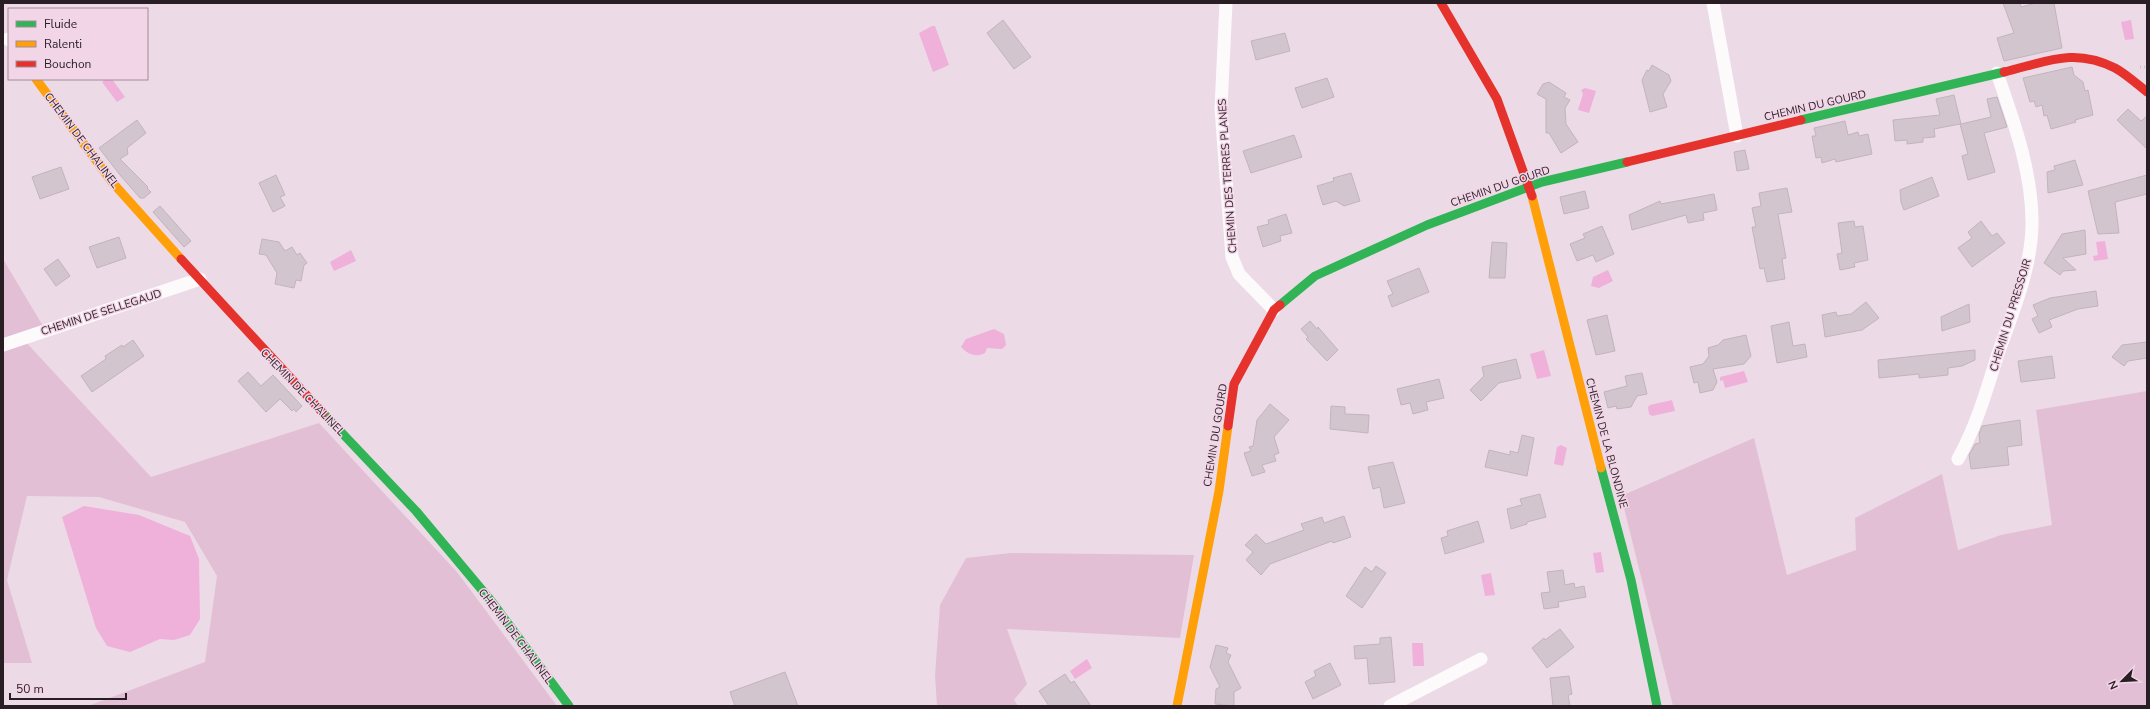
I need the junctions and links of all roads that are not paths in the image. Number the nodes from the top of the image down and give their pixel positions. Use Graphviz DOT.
graph roads {
  1 [pos="1226,3"];
  2 [pos="1441,3"];
  3 [pos="1713,3"];
  4 [pos="1997,73"];
  5 [pos="37,80"];
  6 [pos="2147,92"];
  7 [pos="1737,136"];
  8 [pos="1529,186"];
  9 [pos="200,279"];
  10 [pos="1274,310"];
  11 [pos="3,345"];
  12 [pos="1958,458"];
  13 [pos="1481,658"];
  14 [pos="569,706"];
  15 [pos="1177,706"];
  16 [pos="1390,706"];
  17 [pos="1657,706"];
  1 -- 10 [label="street, CHEMIN DES TERRES PLANES"];
  2 -- 8 [label="street, CHEMIN DE LA BLONDINE"];
  3 -- 7 [label="street"];
  4 -- 6 [label="street, CHEMIN DU GOURD"];
  4 -- 7 [label="street, CHEMIN DU GOURD"];
  4 -- 12 [label="street, CHEMIN DU PRESSOIR"];
  5 -- 9 [label="street, CHEMIN DE CHALINEL"];
  7 -- 8 [label="street, CHEMIN DU GOURD"];
  8 -- 10 [label="street, CHEMIN DU GOURD"];
  8 -- 17 [label="street, CHEMIN DE LA BLONDINE"];
  9 -- 11 [label="street, CHEMIN DE SELLEGAUD"];
  9 -- 14 [label="street, CHEMIN DE CHALINEL"];
  10 -- 15 [label="street, CHEMIN DU GOURD"];
  13 -- 16 [label="street"];
}
